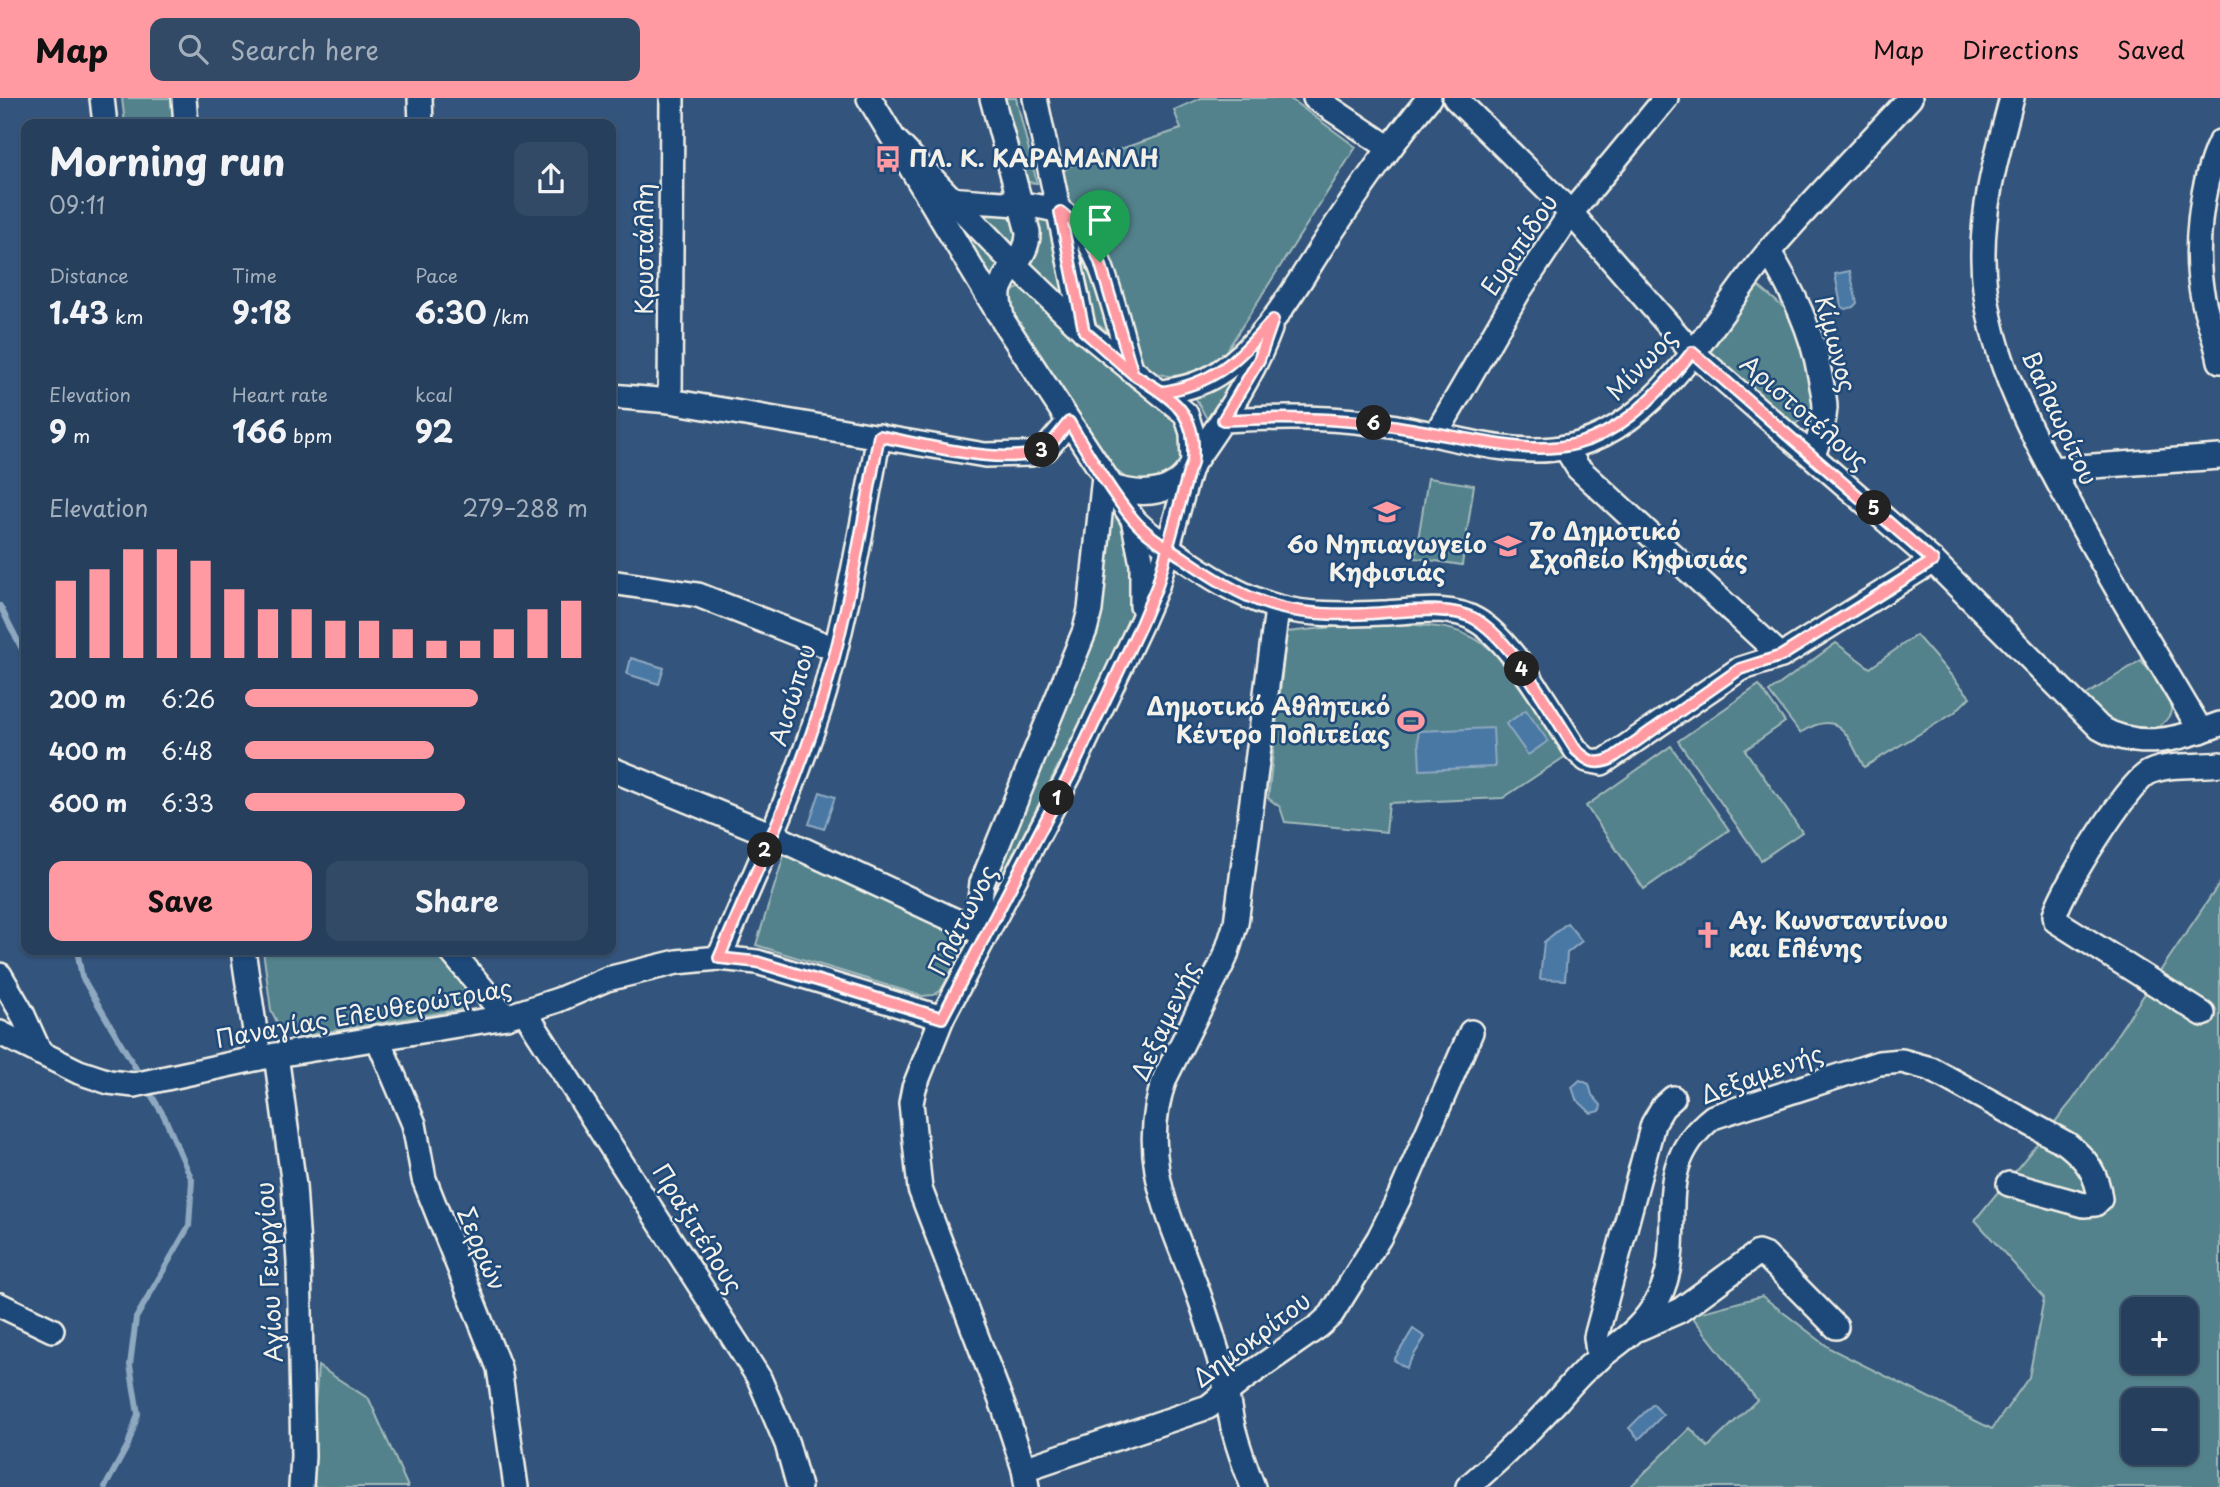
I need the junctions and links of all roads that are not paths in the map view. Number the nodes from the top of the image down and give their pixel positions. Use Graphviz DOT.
graph roads {
  1 [pos="102,98"];
  2 [pos="184,98"];
  3 [pos="420,98"];
  4 [pos="672,98"];
  5 [pos="869,98"];
  6 [pos="992,98"];
  7 [pos="1035,98"];
  8 [pos="1315,98"];
  9 [pos="1429,98"];
  10 [pos="1455,98"];
  11 [pos="1665,98"];
  12 [pos="1910,98"];
  13 [pos="2012,98"];
  14 [pos="104,119"];
  15 [pos="186,119"];
  16 [pos="421,119"];
  17 [pos="897,142"];
  18 [pos="2220,142"];
  19 [pos="1388,147"];
  20 [pos="952,199"];
  21 [pos="1019,205"];
  22 [pos="1060,212"];
  23 [pos="1572,213"];
  24 [pos="1769,252"];
  25 [pos="1015,265"];
  26 [pos="1273,320"];
  27 [pos="1003,321"];
  28 [pos="1084,331"];
  29 [pos="2219,346"];
  30 [pos="1692,352"];
  31 [pos="1133,374"];
  32 [pos="1162,392"];
  33 [pos="616,396"];
  34 [pos="670,401"];
  35 [pos="1223,420"];
  36 [pos="1069,422"];
  37 [pos="1436,433"];
  38 [pos="879,436"];
  39 [pos="1565,447"];
  40 [pos="1813,455"];
  41 [pos="2220,457"];
  42 [pos="1191,467"];
  43 [pos="2051,469"];
  44 [pos="1108,481"];
  45 [pos="1133,519"];
  46 [pos="1168,547"];
  47 [pos="1933,561"];
  48 [pos="616,583"];
  49 [pos="1277,608"];
  50 [pos="1141,624"];
  51 [pos="835,649"];
  52 [pos="1781,656"];
  53 [pos="2211,727"];
  54 [pos="2220,764"];
  55 [pos="616,771"];
  56 [pos="772,835"];
  57 [pos="985,934"];
  58 [pos="244,955"];
  59 [pos="455,955"];
  60 [pos="719,958"];
  61 [pos="0,975"];
  62 [pos="515,1014"];
  63 [pos="2203,1014"];
  64 [pos="942,1018"];
  65 [pos="1471,1032"];
  66 [pos="0,1033"];
  67 [pos="377,1037"];
  68 [pos="40,1053"];
  69 [pos="268,1057"];
  70 [pos="1673,1098"];
  71 [pos="2009,1184"];
  72 [pos="0,1306"];
  73 [pos="1836,1327"];
  74 [pos="1640,1328"];
  75 [pos="52,1330"];
  76 [pos="1599,1359"];
  77 [pos="1226,1396"];
  78 [pos="1026,1478"];
  79 [pos="301,1487"];
  80 [pos="516,1487"];
  81 [pos="799,1487"];
  82 [pos="1253,1487"];
  83 [pos="1468,1487"];
  1 -- 14 [label="street"];
  2 -- 15 [label="street"];
  3 -- 16 [label="street"];
  4 -- 34 [label="street, Κρυστάλλη"];
  5 -- 17 [label="street"];
  6 -- 21 [label="street"];
  7 -- 22 [label="street"];
  8 -- 19 [label="street"];
  9 -- 19 [label="street"];
  10 -- 23 [label="street, Αριστοτέλους"];
  11 -- 23 [label="street, Ευριπίδου"];
  12 -- 24 [label="street, Μίνωος"];
  13 -- 43 [label="street, Βαλαωρίτου"];
  17 -- 20 [label="street"];
  17 -- 27 [label="street"];
  18 -- 29 [label="street"];
  19 -- 26 [label="street"];
  20 -- 21 [label="street"];
  20 -- 25 [label="street"];
  21 -- 22 [label="street"];
  21 -- 25 [label="street"];
  22 -- 28 [label="street"];
  22 -- 31 [label="street"];
  23 -- 30 [label="street, Αριστοτέλους"];
  23 -- 37 [label="street, Ευριπίδου"];
  24 -- 30 [label="street, Μίνωος"];
  24 -- 40 [label="street, Κίμωνος"];
  25 -- 27 [label="street"];
  25 -- 28 [label="street"];
  26 -- 32 [label="street"];
  26 -- 35 [label="street"];
  27 -- 36 [label="street"];
  28 -- 31 [label="street"];
  30 -- 39 [label="street, Μίνωος"];
  30 -- 40 [label="street, Αριστοτέλους"];
  31 -- 32 [label="street"];
  32 -- 42 [label="street"];
  33 -- 34 [label="street"];
  34 -- 38 [label="street"];
  35 -- 37 [label="street, Μίνωος"];
  35 -- 42 [label="street"];
  36 -- 38 [label="street"];
  36 -- 44 [label="street"];
  37 -- 39 [label="street, Μίνωος"];
  38 -- 51 [label="street, Αισώπου"];
  39 -- 52 [label="street"];
  40 -- 47 [label="street, Αριστοτέλους"];
  41 -- 43 [label="street"];
  42 -- 44 [label="street"];
  42 -- 46 [label="street, Πλάτωνος"];
  43 -- 53 [label="street, Βαλαωρίτου"];
  44 -- 45 [label="street"];
  44 -- 57 [label="street"];
  45 -- 46 [label="street"];
  45 -- 50 [label="street"];
  46 -- 49 [label="street"];
  46 -- 50 [label="street, Πλάτωνος"];
  47 -- 52 [label="street"];
  47 -- 53 [label="street, Αριστοτέλους"];
  48 -- 51 [label="street"];
  49 -- 52 [label="street"];
  49 -- 77 [label="street, Δεξαμενής"];
  50 -- 57 [label="street, Πλάτωνος"];
  51 -- 56 [label="street, Αισώπου"];
  54 -- 63 [label="street"];
  55 -- 56 [label="street"];
  56 -- 57 [label="street"];
  56 -- 60 [label="street, Αισώπου"];
  57 -- 64 [label="street, Πλάτωνος"];
  58 -- 69 [label="street, Αγίου Γεωργίου"];
  59 -- 62 [label="street, Πραξιτέλους"];
  60 -- 62 [label="street, Παναγίας Ελευθερώτριας"];
  60 -- 64 [label="street, Παναγίας Ελευθερώτριας"];
  61 -- 68 [label="street"];
  62 -- 67 [label="street, Παναγίας Ελευθερώτριας"];
  62 -- 81 [label="street, Πραξιτέλους"];
  64 -- 78 [label="street, Πλάτωνος"];
  65 -- 77 [label="street, Δημοκρίτου"];
  66 -- 68 [label="street, Παναγίας Ελευθερώτριας"];
  67 -- 69 [label="street, Παναγίας Ελευθερώτριας"];
  67 -- 80 [label="street, Σερρών"];
  68 -- 69 [label="street, Παναγίας Ελευθερώτριας"];
  69 -- 79 [label="street, Αγίου Γεωργίου"];
  70 -- 76 [label="street"];
  71 -- 74 [label="street, Δεξαμενής"];
  72 -- 75 [label="street"];
  73 -- 74 [label="street"];
  74 -- 76 [label="street, Δεξαμενής"];
  76 -- 83 [label="street, Δεξαμενής"];
  77 -- 78 [label="street, Δημοκρίτου"];
  77 -- 82 [label="street, Δεξαμενής"];
}
